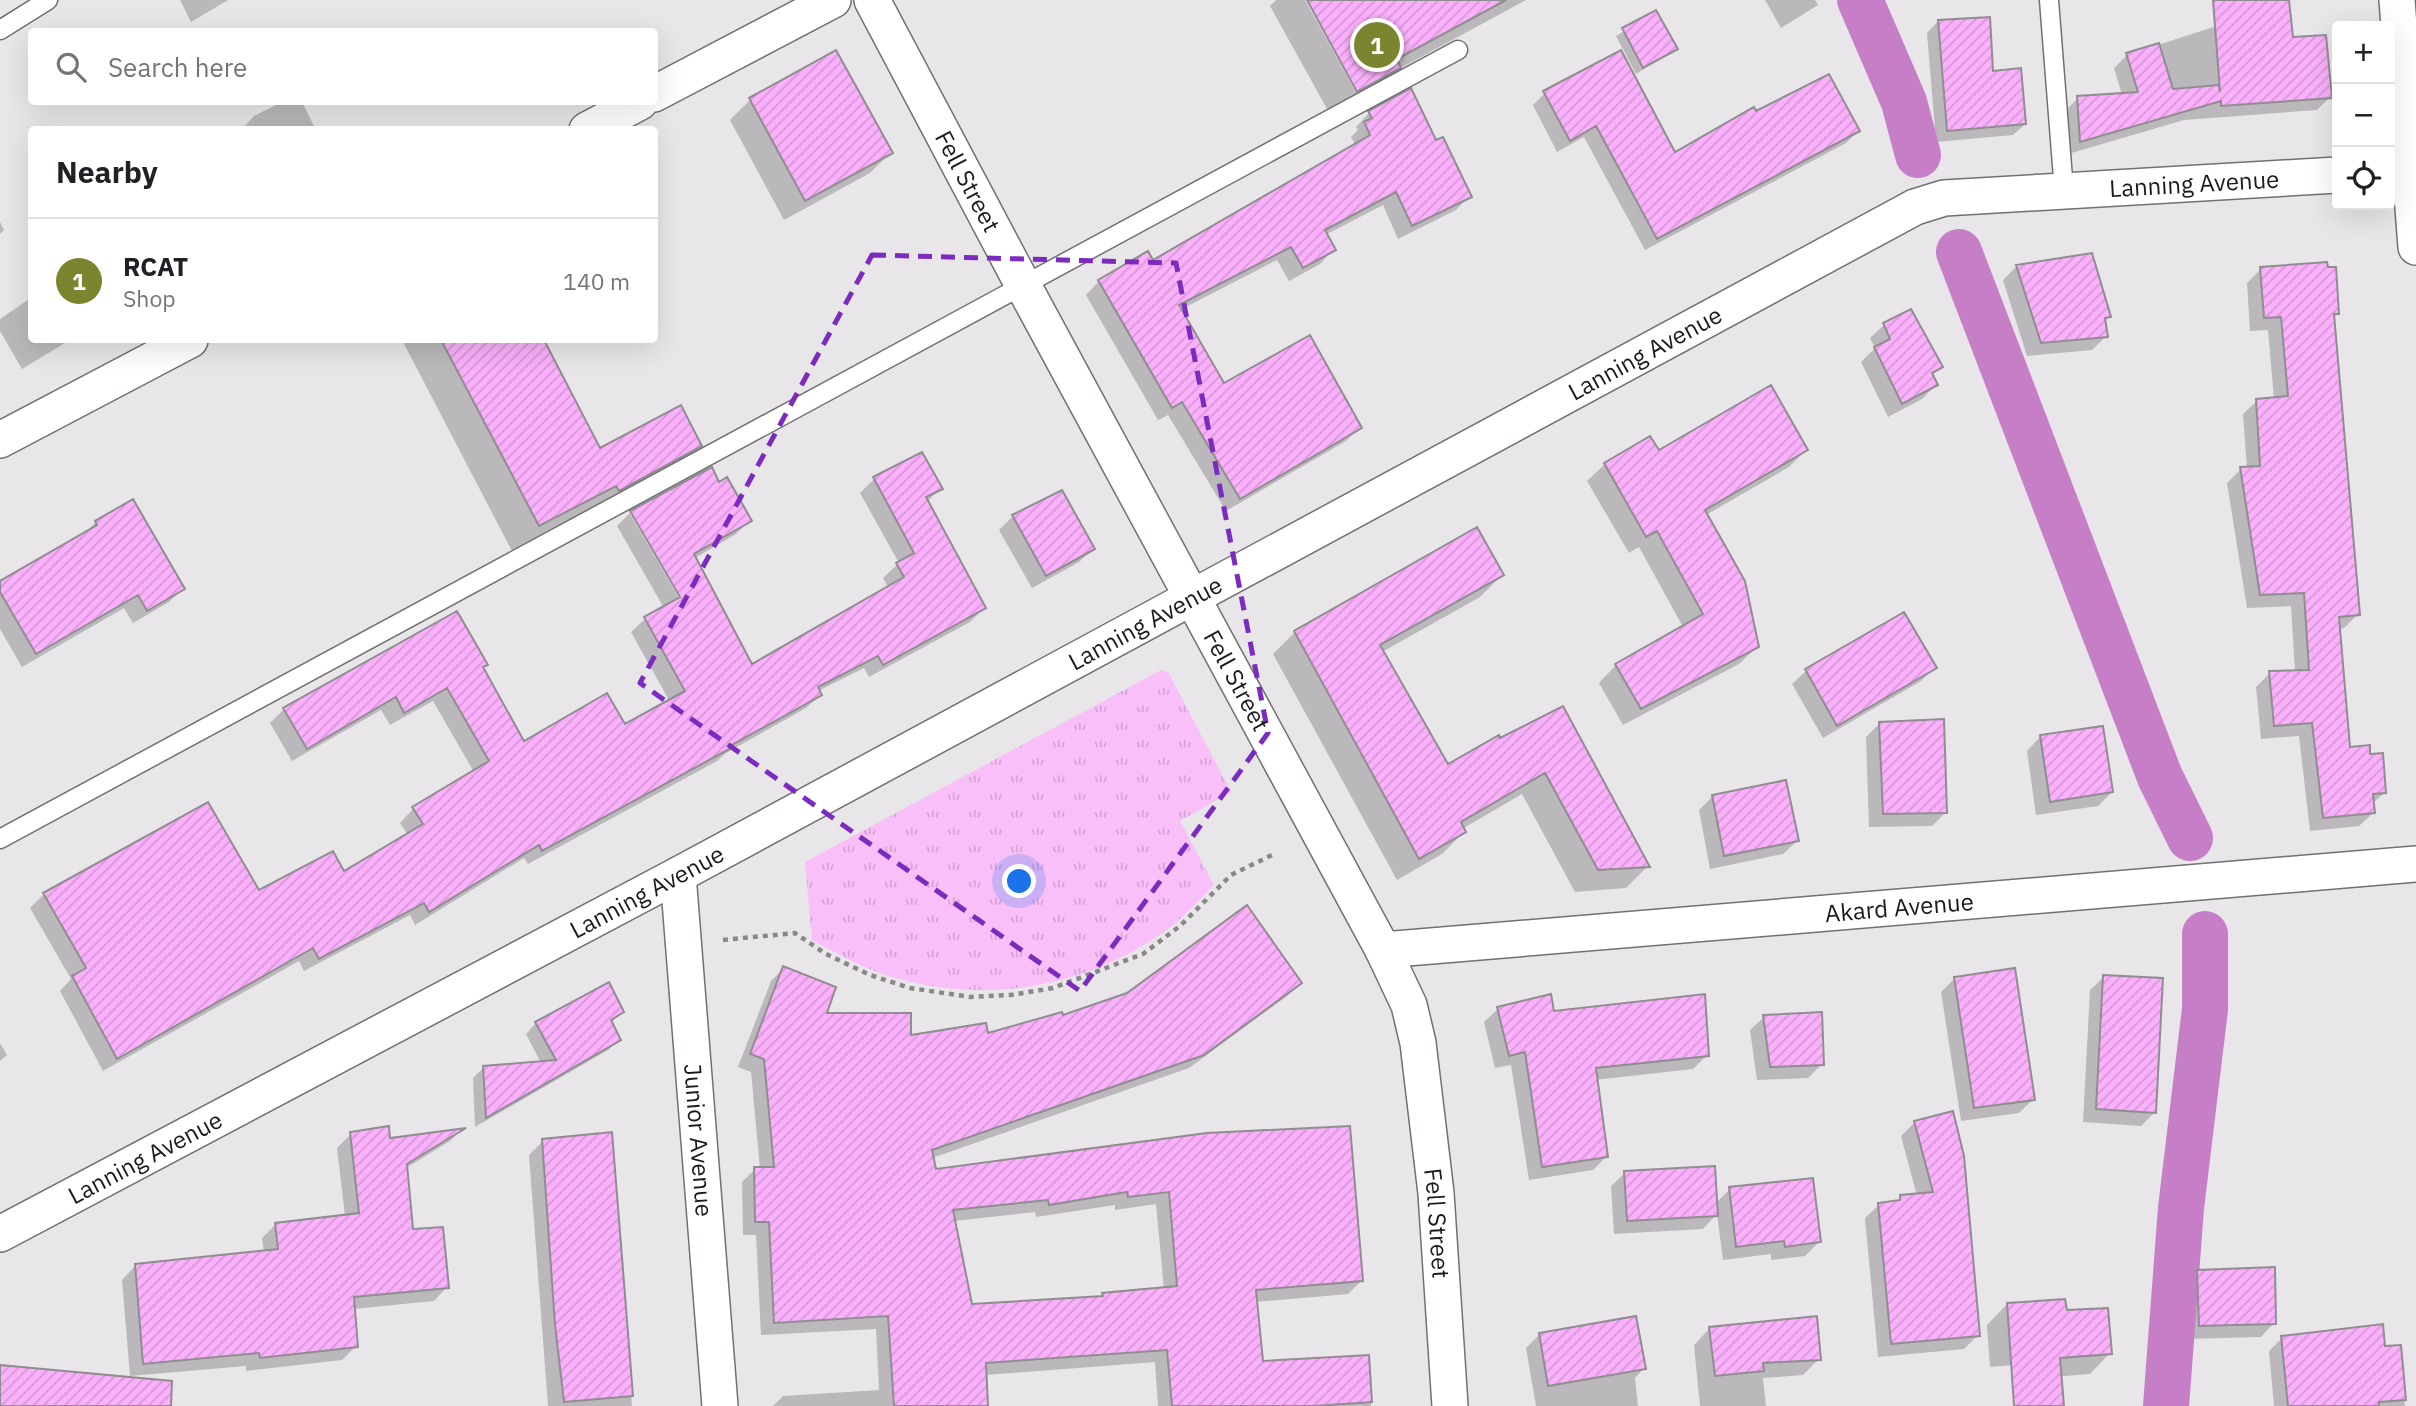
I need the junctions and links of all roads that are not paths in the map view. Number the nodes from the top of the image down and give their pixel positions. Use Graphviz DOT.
graph roads {
  1 [pos="48,0"];
  2 [pos="833,0"];
  3 [pos="873,0"];
  4 [pos="2049,0"];
  5 [pos="2397,0"];
  6 [pos="0,30"];
  7 [pos="1458,50"];
  8 [pos="658,92"];
  9 [pos="634,105"];
  10 [pos="595,126"];
  11 [pos="2405,171"];
  12 [pos="2332,175"];
  13 [pos="2063,191"];
  14 [pos="2416,247"];
  15 [pos="1024,287"];
  16 [pos="184,343"];
  17 [pos="0,440"];
  18 [pos="1191,595"];
  19 [pos="0,839"];
  20 [pos="2416,864"];
  21 [pos="678,875"];
  22 [pos="1383,950"];
  23 [pos="0,1234"];
  24 [pos="720,1406"];
  25 [pos="1450,1406"];
  1 -- 6 [label="lane"];
  2 -- 8 [label="street"];
  3 -- 15 [label="street, Fell Street"];
  4 -- 13 [label="lane"];
  5 -- 11 [label="street"];
  7 -- 15 [label="lane"];
  9 -- 10 [label="street"];
  11 -- 14 [label="street"];
  12 -- 13 [label="street, Lanning Avenue"];
  13 -- 18 [label="street, Lanning Avenue"];
  15 -- 18 [label="street, Fell Street"];
  15 -- 19 [label="lane"];
  16 -- 17 [label="street"];
  18 -- 21 [label="street, Lanning Avenue"];
  18 -- 22 [label="street, Fell Street"];
  20 -- 22 [label="street, Akard Avenue"];
  21 -- 23 [label="street, Lanning Avenue"];
  21 -- 24 [label="street, Junior Avenue"];
  22 -- 25 [label="street, Fell Street"];
}
